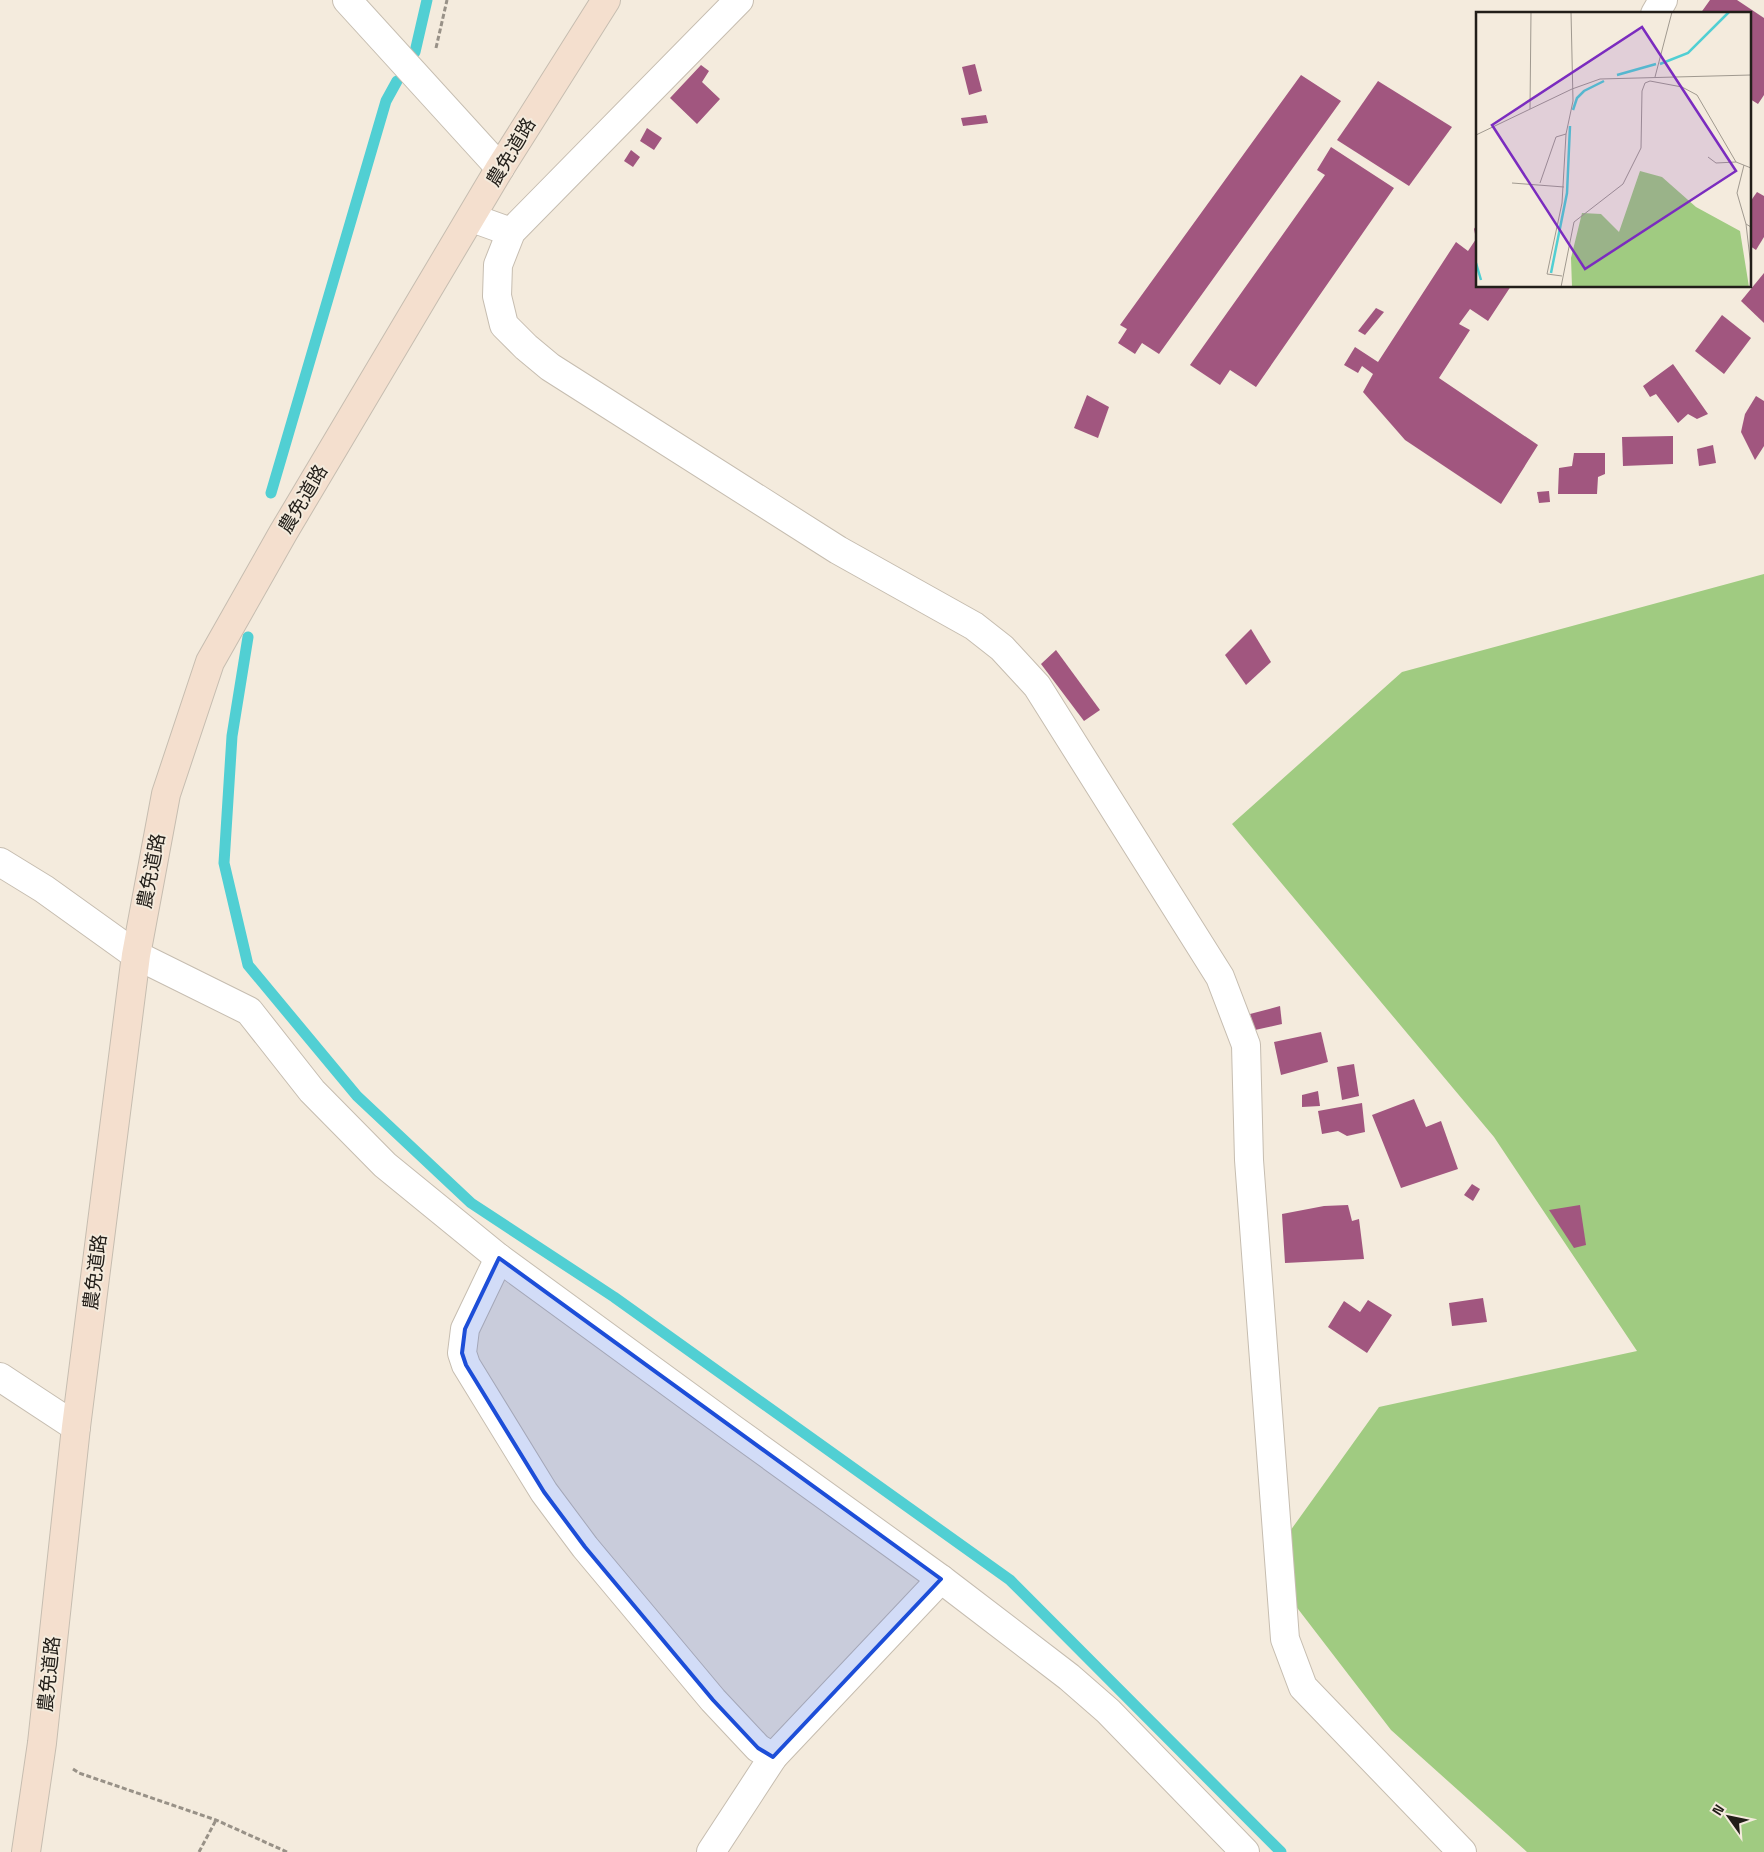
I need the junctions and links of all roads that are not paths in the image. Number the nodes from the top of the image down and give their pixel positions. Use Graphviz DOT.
graph roads {
  1 [pos="347,0"];
  2 [pos="606,0"];
  3 [pos="739,0"];
  4 [pos="1663,0"];
  5 [pos="1656,12"];
  6 [pos="500,168"];
  7 [pos="472,218"];
  8 [pos="511,232"];
  9 [pos="0,862"];
  10 [pos="136,955"];
  11 [pos="499,1258"];
  12 [pos="0,1377"];
  13 [pos="76,1428"];
  14 [pos="941,1579"];
  15 [pos="773,1757"];
  16 [pos="26,1852"];
  17 [pos="711,1852"];
  18 [pos="1245,1852"];
  19 [pos="1462,1852"];
  1 -- 6 [label="street"];
  2 -- 6 [label="street, 農免道路"];
  3 -- 8 [label="street"];
  4 -- 5 [label="street"];
  6 -- 7 [label="street, 農免道路"];
  7 -- 8 [label="street"];
  7 -- 10 [label="street, 農免道路"];
  8 -- 19 [label="street"];
  9 -- 10 [label="street"];
  10 -- 11 [label="street"];
  10 -- 13 [label="street, 農免道路"];
  11 -- 14 [label="street"];
  11 -- 15 [label="street"];
  12 -- 13 [label="street"];
  13 -- 16 [label="street, 農免道路"];
  14 -- 15 [label="street"];
  14 -- 18 [label="street"];
  15 -- 17 [label="street"];
}
